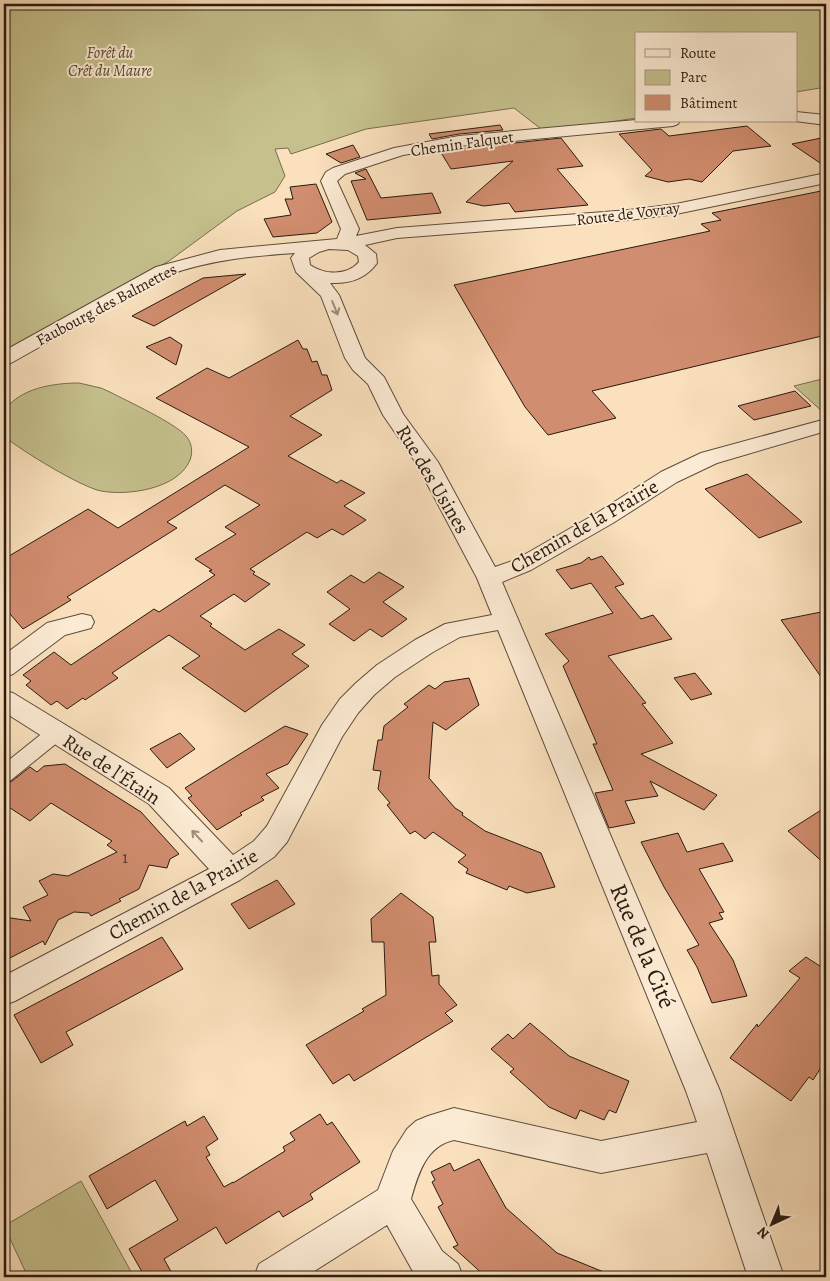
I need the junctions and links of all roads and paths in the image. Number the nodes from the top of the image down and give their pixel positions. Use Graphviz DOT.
graph roads {
  1 [pos="798,117"];
  2 [pos="826,120"];
  3 [pos="662,122"];
  4 [pos="826,178"];
  5 [pos="428,232"];
  6 [pos="342,244"];
  7 [pos="318,246"];
  8 [pos="240,252"];
  9 [pos="363,267"];
  10 [pos="304,269"];
  11 [pos="4,359"];
  12 [pos="377,381"];
  13 [pos="826,425"];
  14 [pos="489,578"];
  15 [pos="508,620"];
  16 [pos="82,622"];
  17 [pos="4,668"];
  18 [pos="4,700"];
  19 [pos="56,733"];
  20 [pos="4,775"];
  21 [pos="230,872"];
  22 [pos="4,991"];
  23 [pos="719,1135"];
  24 [pos="393,1200"];
  25 [pos="272,1277"];
  26 [pos="445,1277"];
  27 [pos="766,1277"];
  1 -- 2 [label="street"];
  3 -- 6 [label="street, Chemin Falquet"];
  4 -- 5 [label="street, Route de Vovray"];
  5 -- 6 [label="street, Route de Vovray"];
  5 -- 9 [label="street, Route de Vovray"];
  6 -- 7 [label="street, Route de Vovray"];
  6 -- 9 [label="street"];
  7 -- 8 [label="street, Faubourg des Balmettes"];
  7 -- 10 [label="street"];
  8 -- 10 [label="street, Faubourg des Balmettes"];
  8 -- 11 [label="street, Faubourg des Balmettes"];
  9 -- 10 [label="street"];
  9 -- 12 [label="street, Rue des Usines"];
  10 -- 12 [label="street, Rue des Usines, one-way"];
  12 -- 14 [label="street, Rue des Usines"];
  13 -- 14 [label="street, Chemin de la Prairie"];
  14 -- 15 [label="street, Chemin de la Prairie"];
  15 -- 21 [label="street, Chemin de la Prairie"];
  15 -- 23 [label="street, Rue de la Cité"];
  16 -- 17 [label="street"];
  18 -- 19 [label="street, Rue de l'Étain"];
  19 -- 20 [label="street"];
  21 -- 19 [label="street, Rue de l'Étain, one-way"];
  21 -- 22 [label="street, Chemin de la Prairie"];
  23 -- 24 [label="street"];
  23 -- 27 [label="street, Rue de la Cité"];
  24 -- 25 [label="street"];
  24 -- 26 [label="street"];
}
